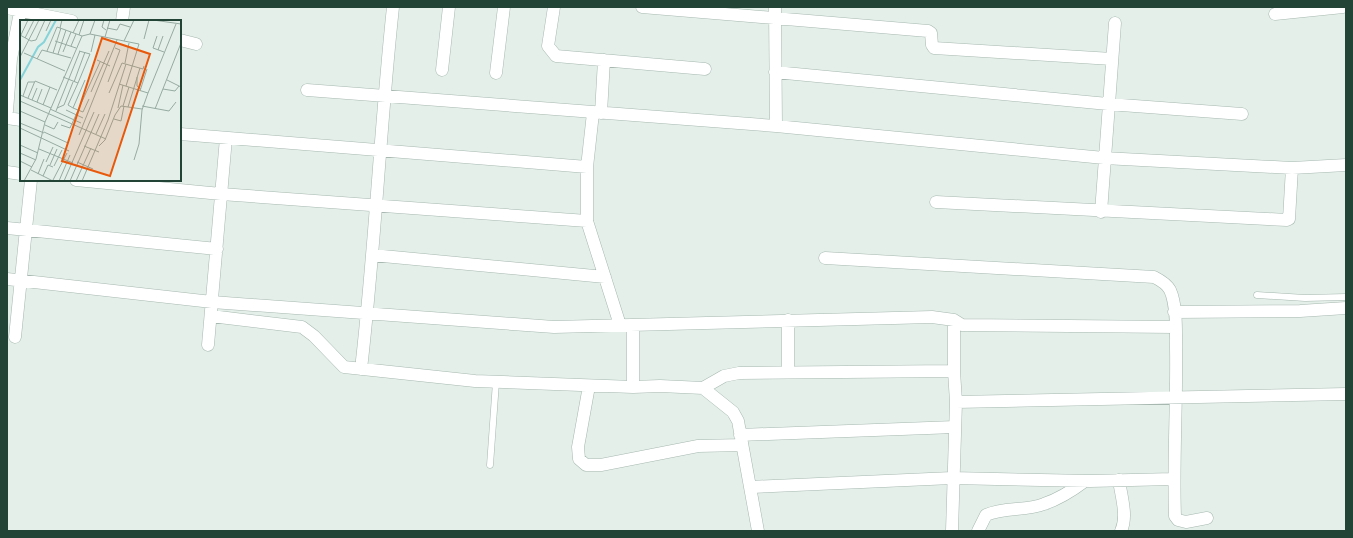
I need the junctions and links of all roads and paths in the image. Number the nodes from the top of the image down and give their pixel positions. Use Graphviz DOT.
graph roads {
  1 [pos="124,7"];
  2 [pos="393,7"];
  3 [pos="449,7"];
  4 [pos="504,7"];
  5 [pos="554,7"];
  6 [pos="642,7"];
  7 [pos="1343,7"];
  8 [pos="7,8"];
  9 [pos="21,9"];
  10 [pos="774,13"];
  11 [pos="1275,14"];
  12 [pos="68,20"];
  13 [pos="122,20"];
  14 [pos="1115,23"];
  15 [pos="181,40"];
  16 [pos="196,44"];
  17 [pos="1112,59"];
  18 [pos="13,60"];
  19 [pos="604,60"];
  20 [pos="705,69"];
  21 [pos="442,70"];
  22 [pos="775,72"];
  23 [pos="496,73"];
  24 [pos="307,90"];
  25 [pos="384,97"];
  26 [pos="1108,104"];
  27 [pos="7,111"];
  28 [pos="597,113"];
  29 [pos="1242,114"];
  30 [pos="7,118"];
  31 [pos="20,120"];
  32 [pos="776,126"];
  33 [pos="181,134"];
  34 [pos="226,138"];
  35 [pos="379,151"];
  36 [pos="1104,158"];
  37 [pos="1346,165"];
  38 [pos="587,167"];
  39 [pos="1292,168"];
  40 [pos="7,172"];
  41 [pos="20,174"];
  42 [pos="31,181"];
  43 [pos="86,181"];
  44 [pos="221,194"];
  45 [pos="936,202"];
  46 [pos="376,206"];
  47 [pos="1101,212"];
  48 [pos="587,221"];
  49 [pos="7,228"];
  50 [pos="26,230"];
  51 [pos="217,249"];
  52 [pos="372,255"];
  53 [pos="825,258"];
  54 [pos="605,277"];
  55 [pos="7,280"];
  56 [pos="22,281"];
  57 [pos="1257,295"];
  58 [pos="1346,297"];
  59 [pos="212,302"];
  60 [pos="1346,308"];
  61 [pos="1174,312"];
  62 [pos="367,314"];
  63 [pos="210,316"];
  64 [pos="788,320"];
  65 [pos="954,320"];
  66 [pos="620,325"];
  67 [pos="633,325"];
  68 [pos="1175,327"];
  69 [pos="15,337"];
  70 [pos="208,345"];
  71 [pos="361,369"];
  72 [pos="954,371"];
  73 [pos="788,372"];
  74 [pos="496,382"];
  75 [pos="589,386"];
  76 [pos="633,387"];
  77 [pos="703,388"];
  78 [pos="1346,394"];
  79 [pos="1177,396"];
  80 [pos="956,402"];
  81 [pos="955,427"];
  82 [pos="741,440"];
  83 [pos="490,465"];
  84 [pos="952,478"];
  85 [pos="1173,479"];
  86 [pos="1119,480"];
  87 [pos="1085,481"];
  88 [pos="750,487"];
  89 [pos="1207,518"];
  90 [pos="758,531"];
  91 [pos="952,531"];
  92 [pos="978,531"];
  93 [pos="1121,531"];
  1 -- 13 [label="street"];
  2 -- 25 [label="street"];
  3 -- 21 [label="street"];
  4 -- 23 [label="street"];
  5 -- 19 [label="street"];
  6 -- 10 [label="street"];
  7 -- 11 [label="street"];
  8 -- 9 [label="street"];
  9 -- 12 [label="street"];
  9 -- 18 [label="street"];
  10 -- 17 [label="street"];
  10 -- 22 [label="street"];
  14 -- 17 [label="street"];
  15 -- 16 [label="street"];
  17 -- 26 [label="street"];
  18 -- 27 [label="street"];
  19 -- 20 [label="street"];
  19 -- 28 [label="street"];
  22 -- 26 [label="street"];
  22 -- 32 [label="street"];
  24 -- 25 [label="street"];
  25 -- 28 [label="street"];
  25 -- 35 [label="street"];
  26 -- 29 [label="street"];
  26 -- 36 [label="street"];
  28 -- 32 [label="street"];
  28 -- 38 [label="street"];
  30 -- 31 [label="street"];
  32 -- 36 [label="street"];
  33 -- 34 [label="street"];
  34 -- 35 [label="street"];
  34 -- 44 [label="street"];
  35 -- 38 [label="street"];
  35 -- 46 [label="street"];
  36 -- 39 [label="street"];
  36 -- 47 [label="street"];
  37 -- 39 [label="street"];
  38 -- 48 [label="street"];
  39 -- 47 [label="street"];
  40 -- 41 [label="street"];
  42 -- 50 [label="street"];
  43 -- 44 [label="street"];
  44 -- 46 [label="street"];
  44 -- 51 [label="street"];
  45 -- 47 [label="street"];
  46 -- 48 [label="street"];
  46 -- 52 [label="street"];
  48 -- 54 [label="street"];
  49 -- 50 [label="street"];
  50 -- 51 [label="street"];
  50 -- 56 [label="street"];
  51 -- 59 [label="street"];
  52 -- 54 [label="street"];
  52 -- 62 [label="street"];
  53 -- 61 [label="street"];
  54 -- 66 [label="street"];
  55 -- 56 [label="street"];
  56 -- 59 [label="street"];
  56 -- 69 [label="street"];
  57 -- 58 [label="lane"];
  59 -- 62 [label="street"];
  59 -- 63 [label="street"];
  60 -- 61 [label="street"];
  61 -- 68 [label="street"];
  62 -- 66 [label="street"];
  62 -- 71 [label="street"];
  63 -- 70 [label="street"];
  63 -- 71 [label="street"];
  64 -- 65 [label="street"];
  64 -- 67 [label="street"];
  64 -- 73 [label="street"];
  65 -- 68 [label="street"];
  65 -- 72 [label="street"];
  66 -- 67 [label="street"];
  67 -- 76 [label="street"];
  68 -- 79 [label="street"];
  71 -- 74 [label="street"];
  72 -- 73 [label="street"];
  72 -- 80 [label="street"];
  73 -- 77 [label="street"];
  74 -- 75 [label="street"];
  74 -- 83 [label="lane"];
  75 -- 76 [label="street"];
  75 -- 82 [label="street"];
  76 -- 77 [label="street"];
  77 -- 82 [label="street"];
  78 -- 79 [label="street"];
  79 -- 80 [label="street"];
  79 -- 85 [label="street"];
  80 -- 81 [label="street"];
  81 -- 82 [label="street"];
  81 -- 84 [label="street"];
  82 -- 88 [label="street"];
  84 -- 87 [label="street"];
  84 -- 88 [label="street"];
  84 -- 91 [label="street"];
  85 -- 86 [label="street"];
  85 -- 89 [label="street"];
  86 -- 87 [label="street"];
  86 -- 93 [label="street"];
  87 -- 92 [label="street"];
  88 -- 90 [label="street"];
}
